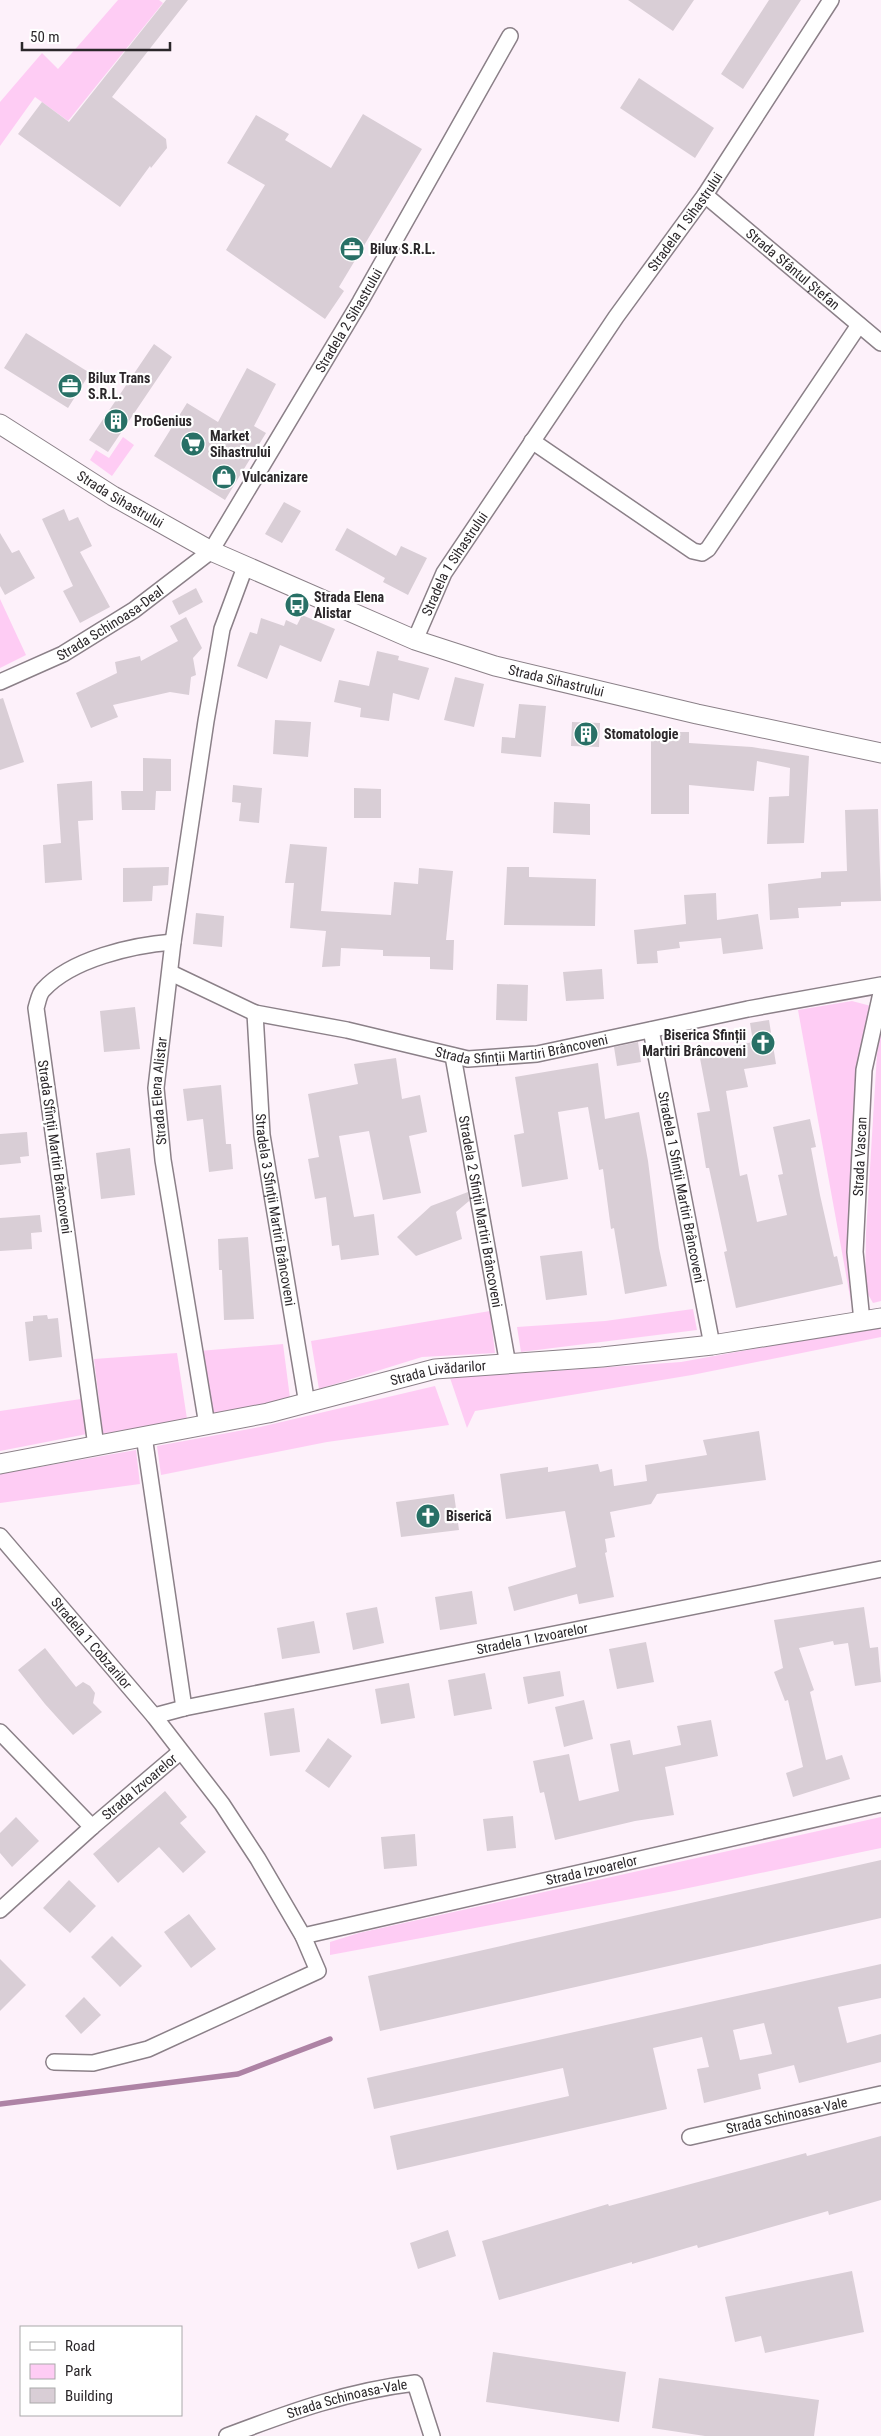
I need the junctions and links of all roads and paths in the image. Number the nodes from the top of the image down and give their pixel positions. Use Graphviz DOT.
graph roads {
  1 [pos="831,0"];
  2 [pos="510,36"];
  3 [pos="705,194"];
  4 [pos="859,325"];
  5 [pos="881,343"];
  6 [pos="0,424"];
  7 [pos="532,441"];
  8 [pos="212,551"];
  9 [pos="246,566"];
  10 [pos="415,640"];
  11 [pos="0,682"];
  12 [pos="881,753"];
  13 [pos="173,942"];
  14 [pos="171,973"];
  15 [pos="881,985"];
  16 [pos="881,994"];
  17 [pos="254,1013"];
  18 [pos="651,1030"];
  19 [pos="453,1056"];
  20 [pos="881,1318"];
  21 [pos="862,1321"];
  22 [pos="712,1345"];
  23 [pos="508,1365"];
  24 [pos="307,1404"];
  25 [pos="207,1424"];
  26 [pos="144,1436"];
  27 [pos="96,1446"];
  28 [pos="0,1464"];
  29 [pos="0,1536"];
  30 [pos="881,1569"];
  31 [pos="184,1708"];
  32 [pos="154,1716"];
  33 [pos="0,1732"];
  34 [pos="180,1752"];
  35 [pos="881,1804"];
  36 [pos="92,1827"];
  37 [pos="0,1910"];
  38 [pos="303,1936"];
  39 [pos="54,2062"];
  40 [pos="881,2094"];
  41 [pos="690,2137"];
  42 [pos="227,2436"];
  43 [pos="432,2436"];
  1 -- 3 [label="street, Stradela 1 Sihastrului"];
  2 -- 8 [label="street, Stradela 2 Sihastrului"];
  3 -- 4 [label="street, Strada Sfântul Ștefan"];
  3 -- 7 [label="street, Stradela 1 Sihastrului"];
  4 -- 5 [label="street, Strada Sfântul Ștefan"];
  4 -- 7 [label="street"];
  6 -- 8 [label="street, Strada Sihastrului"];
  7 -- 10 [label="street, Stradela 1 Sihastrului"];
  8 -- 9 [label="street, Strada Sihastrului"];
  8 -- 11 [label="street, Strada Schinoasa-Deal"];
  9 -- 10 [label="street, Strada Sihastrului"];
  9 -- 13 [label="street, Strada Elena Alistar"];
  10 -- 12 [label="street, Strada Sihastrului"];
  13 -- 14 [label="street, Strada Elena Alistar"];
  13 -- 27 [label="street, Strada Sfînții Martiri Brâncoveni"];
  14 -- 17 [label="street, Strada Sfinții Martiri Brâncoveni"];
  14 -- 25 [label="street, Strada Elena Alistar"];
  15 -- 18 [label="street, Strada Sfinții Martiri Brâncoveni"];
  16 -- 21 [label="street, Strada Vascan"];
  17 -- 19 [label="street, Strada Sfinții Martiri Brâncoveni"];
  17 -- 24 [label="street, Stradela 3 Sfinții Martiri Brâncoveni"];
  18 -- 19 [label="street, Strada Sfinții Martiri Brâncoveni"];
  18 -- 22 [label="street, Stradela 1 Sfinții Martiri Brâncoveni"];
  19 -- 23 [label="street, Stradela 2 Sfinții Martiri Brâncoveni"];
  20 -- 21 [label="street, Strada Livădarilor"];
  21 -- 22 [label="street, Strada Livădarilor"];
  22 -- 23 [label="street, Strada Livădarilor"];
  23 -- 24 [label="street, Strada Livădarilor"];
  24 -- 25 [label="street, Strada Livădarilor"];
  25 -- 26 [label="street, Strada Livădarilor"];
  26 -- 27 [label="street, Strada Livădarilor"];
  26 -- 31 [label="street"];
  27 -- 28 [label="street, Strada Livădarilor"];
  29 -- 32 [label="street, Stradela 1 Cobzarilor"];
  30 -- 31 [label="street, Stradela 1 Izvoarelor"];
  31 -- 32 [label="street, Stradela 1 Izvoarelor"];
  32 -- 34 [label="street, Stradela 1 Cobzarilor"];
  33 -- 36 [label="street"];
  34 -- 36 [label="street, Strada Izvoarelor"];
  34 -- 38 [label="street, Strada Izvoarelor"];
  35 -- 38 [label="street, Strada Izvoarelor"];
  36 -- 37 [label="street, Strada Izvoarelor"];
  38 -- 39 [label="street, Strada Izvoarelor"];
  40 -- 41 [label="street, Strada Schinoasa-Vale"];
  42 -- 43 [label="street, Strada Schinoasa-Vale"];
}
